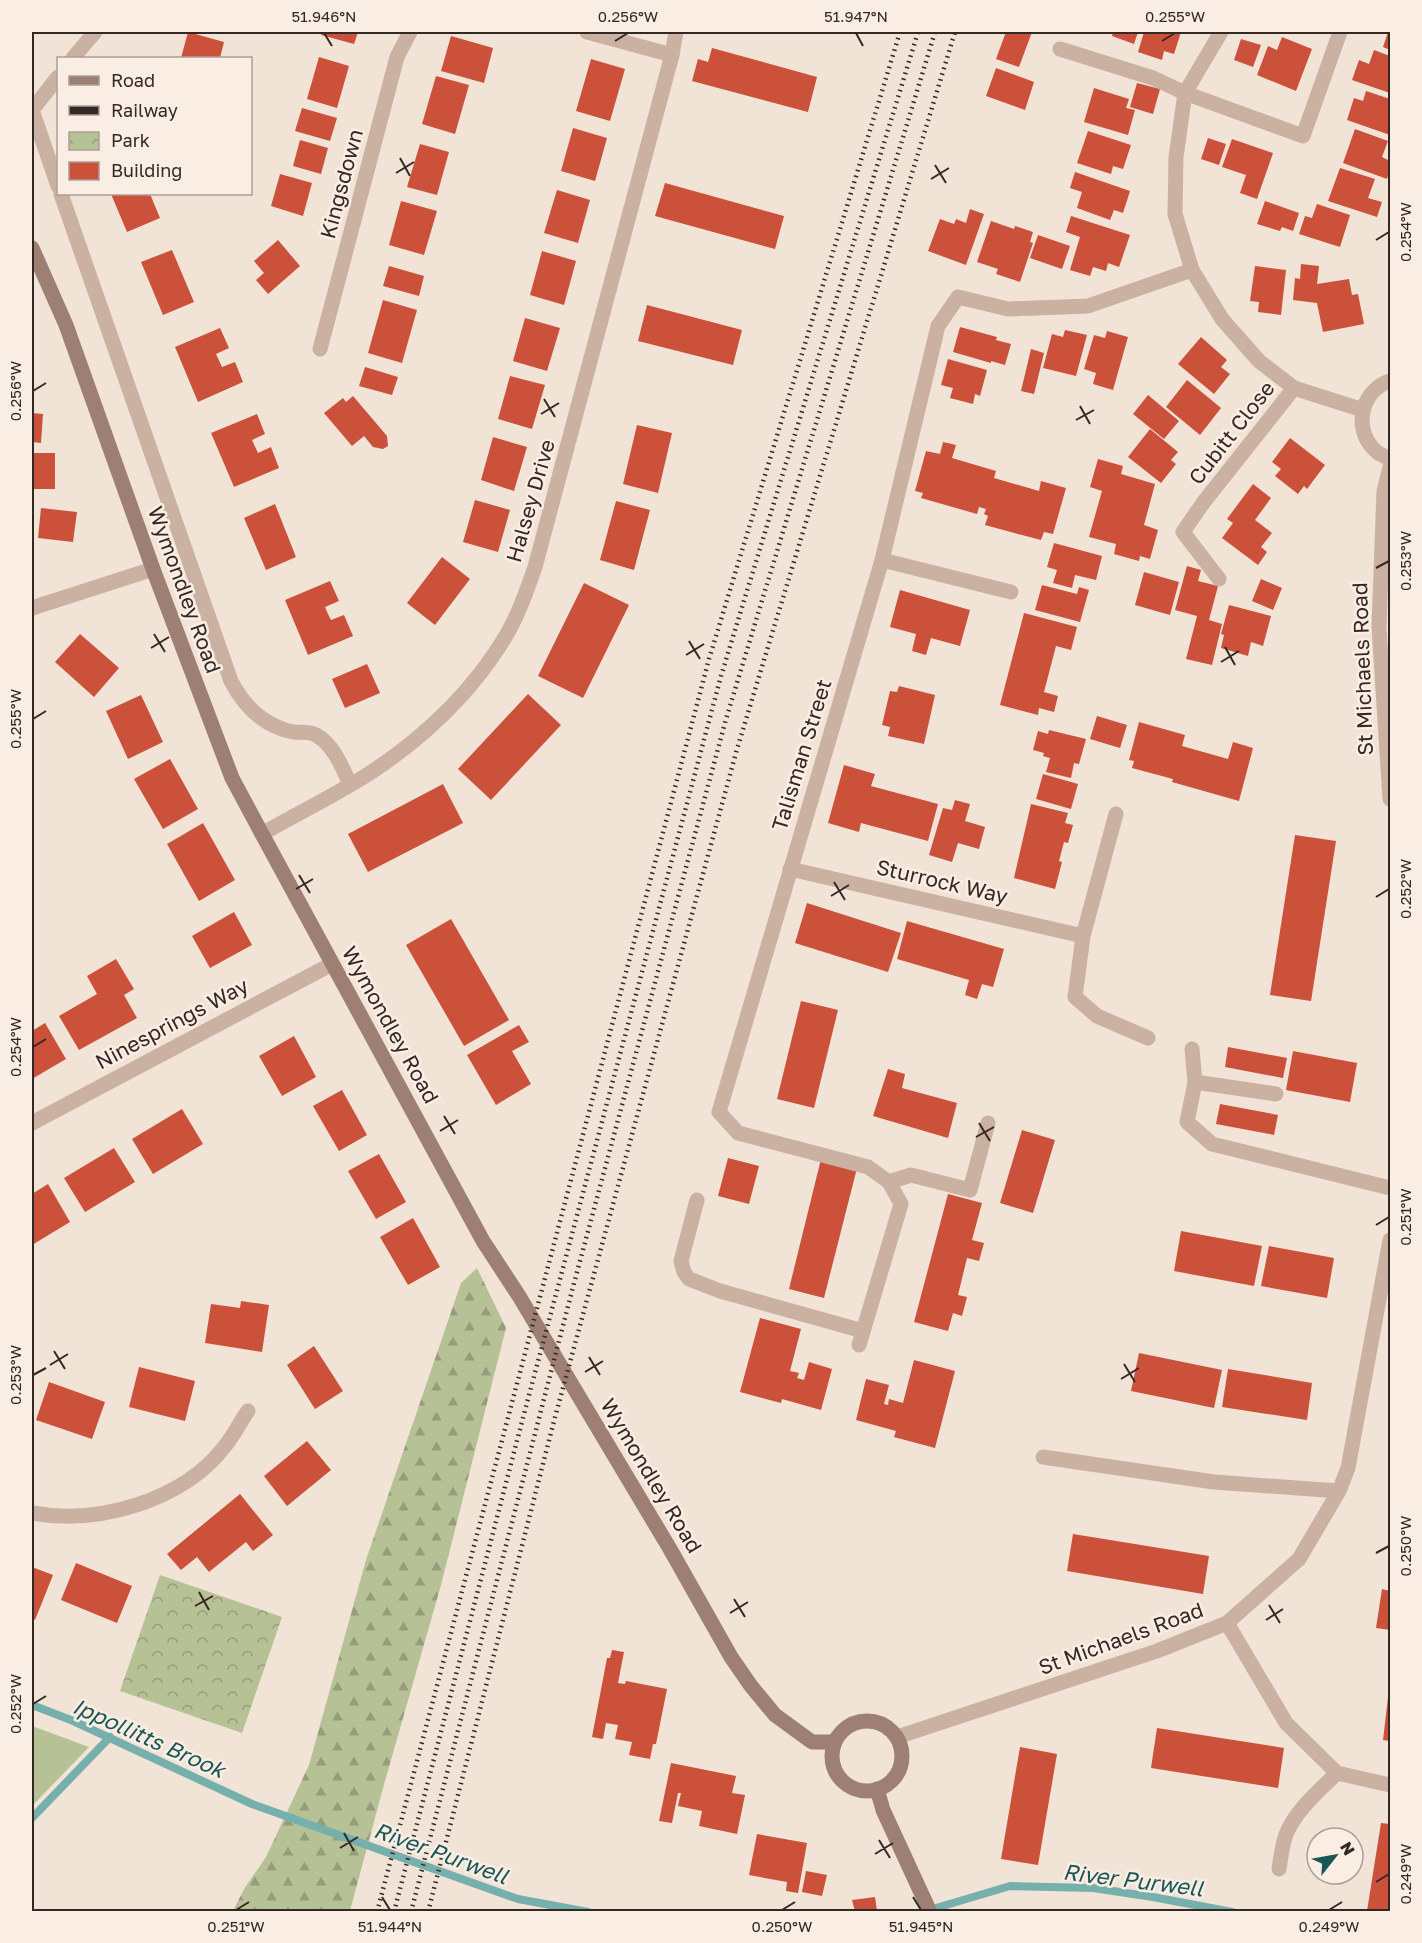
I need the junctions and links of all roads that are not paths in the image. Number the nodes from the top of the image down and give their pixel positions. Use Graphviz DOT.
graph roads {
  1 [pos="95,32"];
  2 [pos="410,32"];
  3 [pos="586,32"];
  4 [pos="676,32"];
  5 [pos="1221,32"];
  6 [pos="1340,32"];
  7 [pos="1060,49"];
  8 [pos="672,55"];
  9 [pos="74,57"];
  10 [pos="57,78"];
  11 [pos="1185,93"];
  12 [pos="57,183"];
  13 [pos="61,195"];
  14 [pos="32,248"];
  15 [pos="1192,270"];
  16 [pos="320,348"];
  17 [pos="1390,381"];
  18 [pos="1294,388"];
  19 [pos="1363,410"];
  20 [pos="1390,459"];
  21 [pos="1390,467"];
  22 [pos="882,560"];
  23 [pos="153,568"];
  24 [pos="1219,579"];
  25 [pos="1011,592"];
  26 [pos="32,608"];
  27 [pos="1389,752"];
  28 [pos="350,784"];
  29 [pos="1390,799"];
  30 [pos="1116,814"];
  31 [pos="262,834"];
  32 [pos="790,869"];
  33 [pos="1083,936"];
  34 [pos="332,964"];
  35 [pos="1148,1038"];
  36 [pos="1192,1049"];
  37 [pos="1195,1082"];
  38 [pos="1275,1094"];
  39 [pos="32,1123"];
  40 [pos="988,1123"];
  41 [pos="889,1182"];
  42 [pos="1390,1188"];
  43 [pos="697,1200"];
  44 [pos="1390,1240"];
  45 [pos="248,1411"];
  46 [pos="1043,1457"];
  47 [pos="1339,1491"];
  48 [pos="32,1513"];
  49 [pos="1227,1623"];
  50 [pos="897,1737"];
  51 [pos="834,1742"];
  52 [pos="1337,1773"];
  53 [pos="1390,1785"];
  54 [pos="877,1789"];
  55 [pos="1279,1869"];
  56 [pos="930,1911"];
  1 -- 9 [label="street"];
  2 -- 16 [label="street, Kingsdown"];
  3 -- 8 [label="street"];
  4 -- 8 [label="street, Halsey Drive"];
  5 -- 11 [label="street"];
  6 -- 11 [label="street"];
  7 -- 11 [label="street"];
  8 -- 28 [label="street, Halsey Drive"];
  10 -- 12 [label="street"];
  11 -- 15 [label="street"];
  13 -- 28 [label="street, Wymondley Road"];
  14 -- 23 [label="street, Wymondley Road"];
  15 -- 18 [label="street"];
  15 -- 22 [label="street, Talisman Street"];
  17 -- 19 [label="street"];
  18 -- 19 [label="street"];
  18 -- 24 [label="street, Cubitt Close"];
  19 -- 20 [label="street"];
  21 -- 27 [label="street, St Michaels Road"];
  22 -- 25 [label="street"];
  22 -- 32 [label="street, Talisman Street"];
  23 -- 26 [label="street"];
  23 -- 31 [label="street, Wymondley Road"];
  27 -- 29 [label="street, St Michaels Road"];
  28 -- 31 [label="street, Halsey Drive"];
  30 -- 33 [label="street"];
  31 -- 34 [label="street, Wymondley Road"];
  32 -- 33 [label="street, Sturrock Way"];
  32 -- 41 [label="street, Talisman Street"];
  33 -- 35 [label="street"];
  34 -- 39 [label="street, Ninesprings Way"];
  34 -- 51 [label="street, Wymondley Road"];
  36 -- 37 [label="street"];
  37 -- 38 [label="street"];
  37 -- 42 [label="street"];
  40 -- 41 [label="street"];
  41 -- 43 [label="street"];
  44 -- 47 [label="street, St Michaels Road"];
  45 -- 48 [label="street"];
  46 -- 47 [label="street"];
  47 -- 49 [label="street, St Michaels Road"];
  49 -- 50 [label="street, St Michaels Road"];
  49 -- 52 [label="street"];
  50 -- 51 [label="street"];
  50 -- 54 [label="street"];
  51 -- 54 [label="street"];
  52 -- 53 [label="street"];
  52 -- 55 [label="street"];
  54 -- 56 [label="street"];
}
